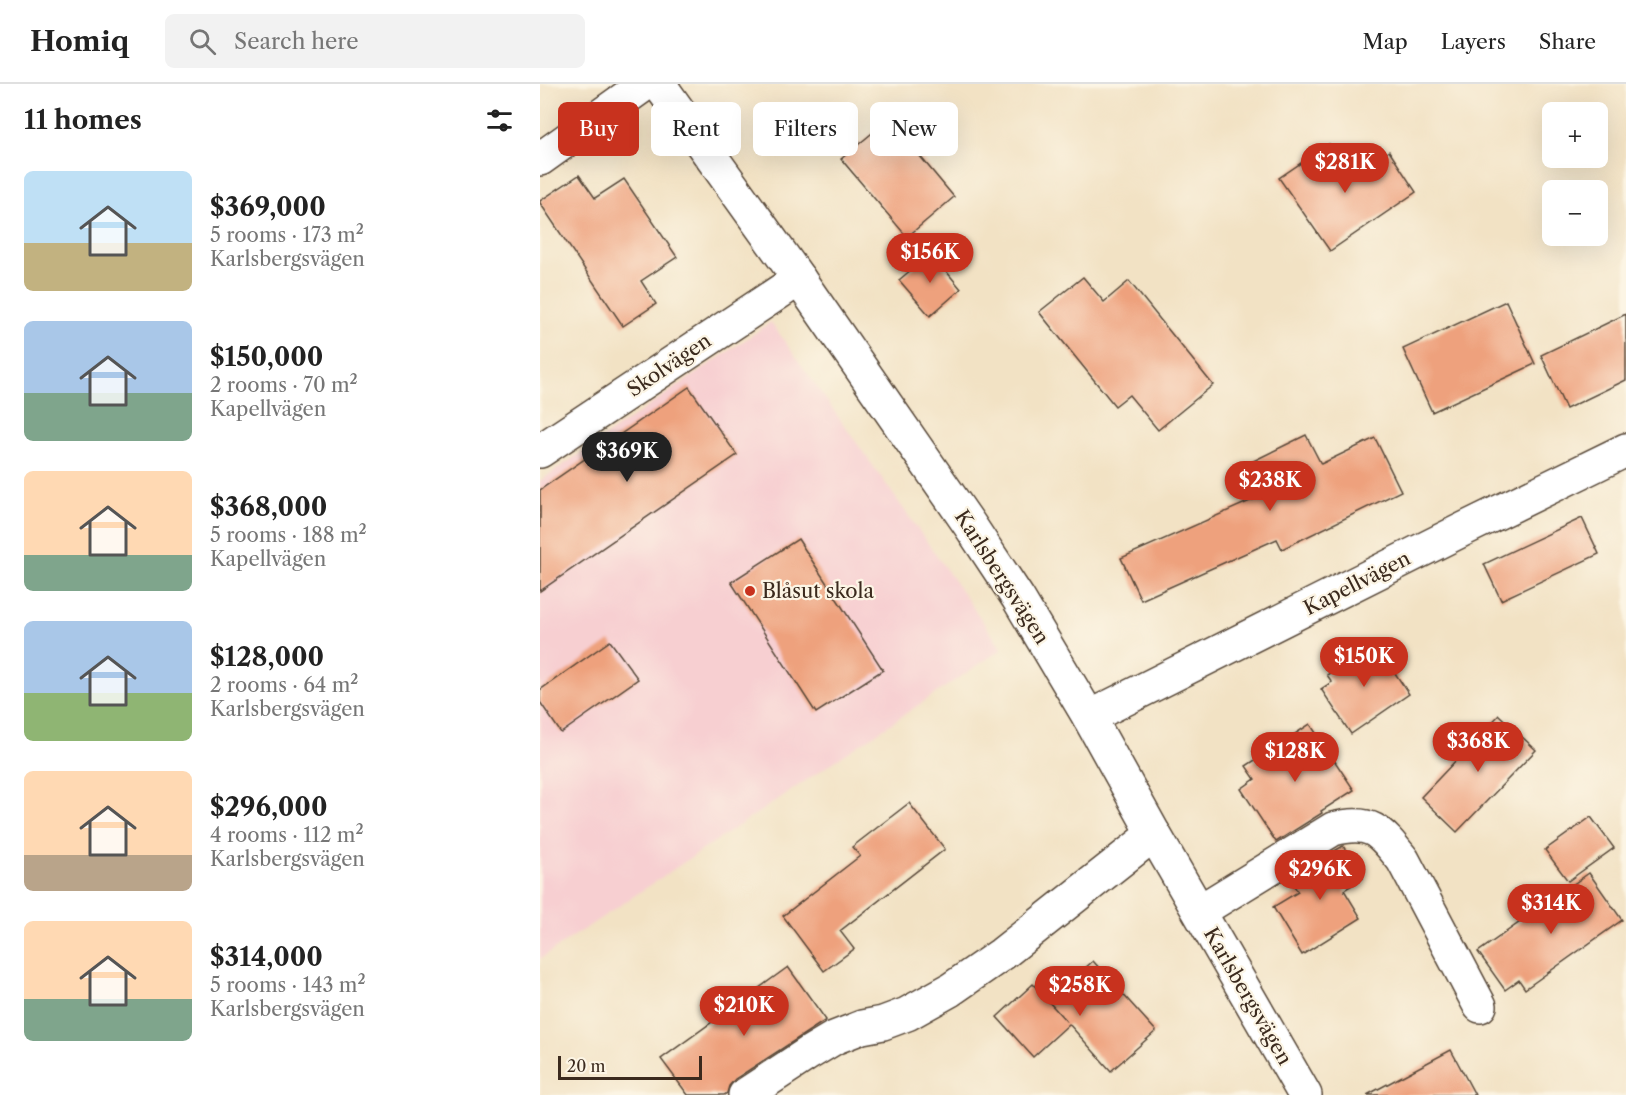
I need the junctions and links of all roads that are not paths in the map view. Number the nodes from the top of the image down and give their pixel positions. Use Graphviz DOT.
graph roads {
  1 [pos="645,84"];
  2 [pos="659,84"];
  3 [pos="540,159"];
  4 [pos="799,279"];
  5 [pos="1626,450"];
  6 [pos="540,452"];
  7 [pos="1089,717"];
  8 [pos="1154,834"];
  9 [pos="1200,911"];
  10 [pos="1480,1006"];
  11 [pos="745,1095"];
  12 [pos="1305,1095"];
  1 -- 3 [label="street"];
  2 -- 4 [label="street, Karlsbergsvägen"];
  4 -- 6 [label="street, Skolvägen"];
  4 -- 7 [label="street, Karlsbergsvägen"];
  5 -- 7 [label="street, Kapellvägen"];
  7 -- 8 [label="street, Karlsbergsvägen"];
  8 -- 9 [label="street, Karlsbergsvägen"];
  8 -- 11 [label="street"];
  9 -- 10 [label="street"];
  9 -- 12 [label="street, Karlsbergsvägen"];
}
